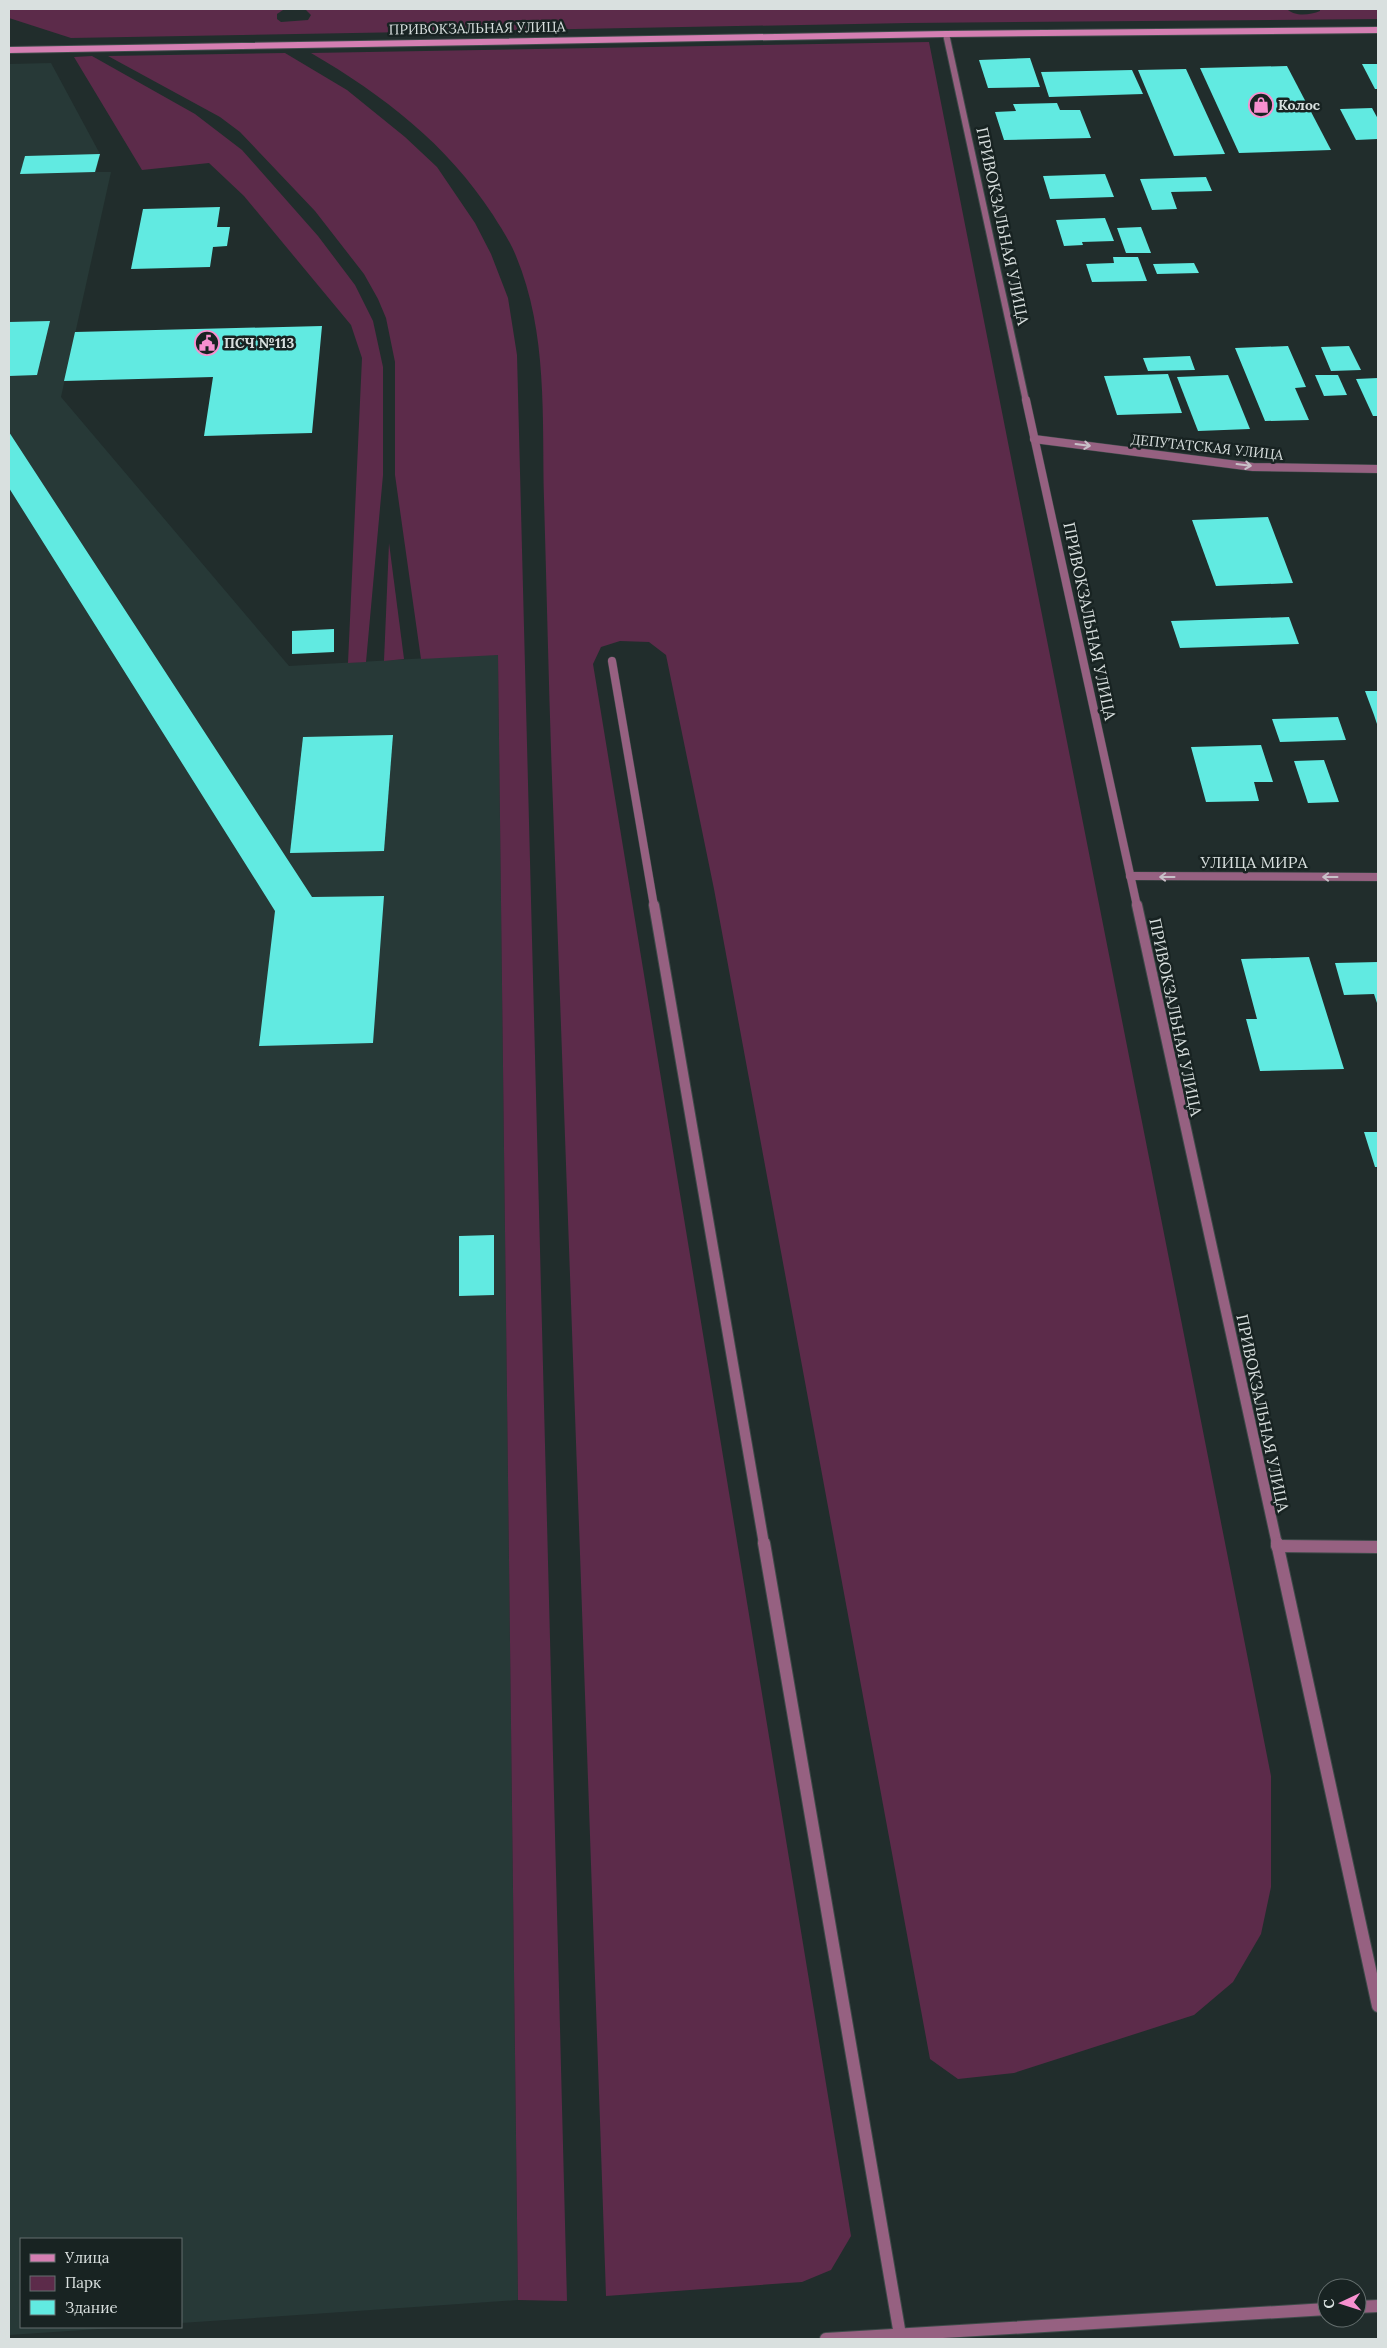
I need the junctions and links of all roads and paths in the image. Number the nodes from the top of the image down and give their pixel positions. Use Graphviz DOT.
graph roads {
  1 [pos="1378,30"];
  2 [pos="946,34"];
  3 [pos="9,50"];
  4 [pos="1034,440"];
  5 [pos="1378,469"];
  6 [pos="612,661"];
  7 [pos="1130,876"];
  8 [pos="1378,877"];
  9 [pos="1277,1546"];
  10 [pos="1378,1547"];
  11 [pos="1378,2006"];
  12 [pos="1317,2310"];
  13 [pos="900,2335"];
  14 [pos="826,2339"];
  1 -- 2 [label="main road, ПРИВОКЗАЛЬНАЯ УЛИЦА"];
  2 -- 3 [label="main road, ПРИВОКЗАЛЬНАЯ УЛИЦА"];
  2 -- 4 [label="street, ПРИВОКЗАЛЬНАЯ УЛИЦА"];
  4 -- 5 [label="street, ДЕПУТАТСКАЯ УЛИЦА, one-way"];
  4 -- 7 [label="street, ПРИВОКЗАЛЬНАЯ УЛИЦА"];
  6 -- 13 [label="street"];
  8 -- 7 [label="street, УЛИЦА МИРА, one-way"];
  7 -- 9 [label="street, ПРИВОКЗАЛЬНАЯ УЛИЦА"];
  9 -- 10 [label="street"];
  9 -- 11 [label="street, ПРИВОКЗАЛЬНАЯ УЛИЦА"];
  12 -- 13 [label="street"];
  13 -- 14 [label="street"];
}
